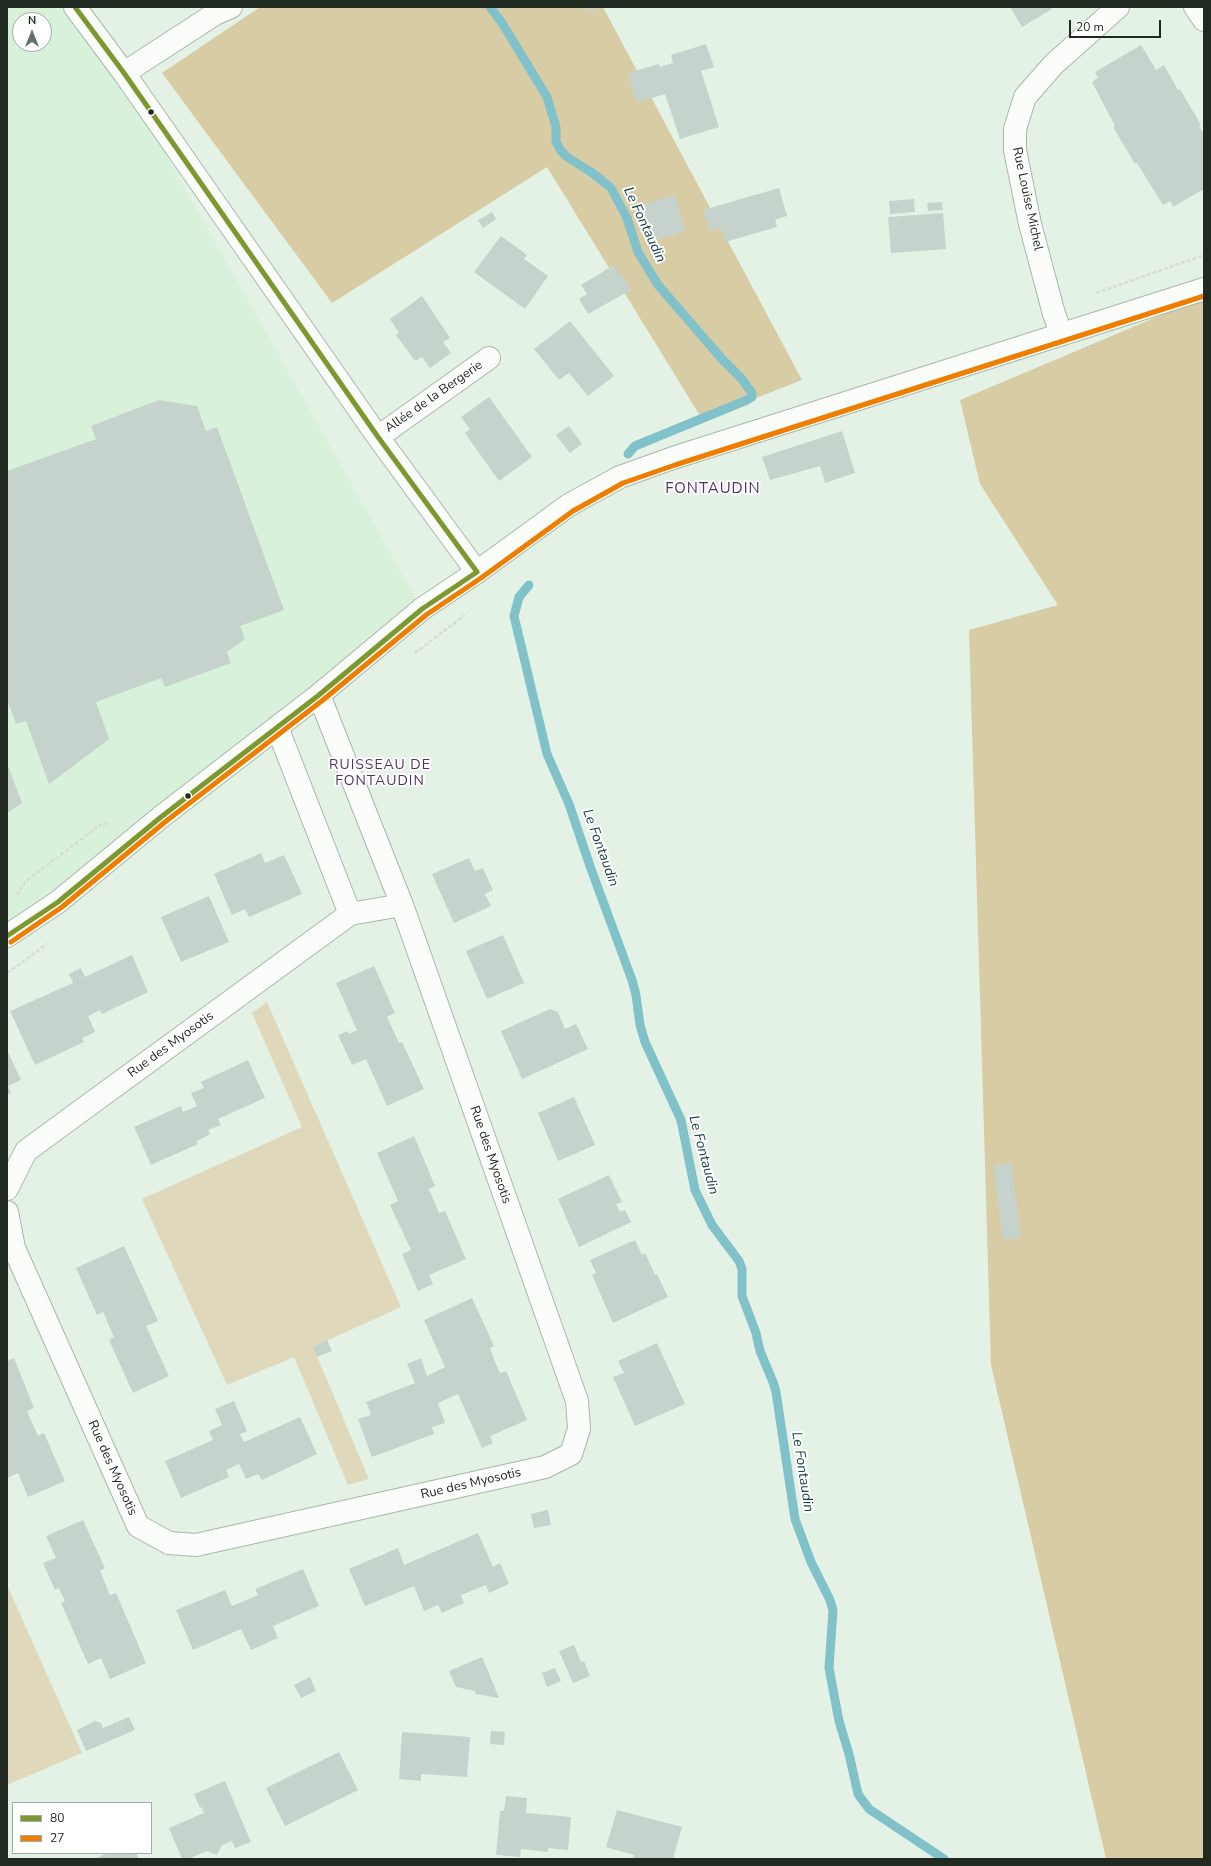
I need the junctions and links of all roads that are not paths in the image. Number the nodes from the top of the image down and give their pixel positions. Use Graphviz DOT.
graph roads {
  1 [pos="75,7"];
  2 [pos="231,7"];
  3 [pos="1118,7"];
  4 [pos="1195,7"];
  5 [pos="1204,20"];
  6 [pos="124,73"];
  7 [pos="1204,289"];
  8 [pos="1061,333"];
  9 [pos="489,358"];
  10 [pos="378,437"];
  11 [pos="477,572"];
  12 [pos="320,695"];
  13 [pos="277,727"];
  14 [pos="402,905"];
  15 [pos="350,914"];
  16 [pos="7,936"];
  17 [pos="7,1189"];
  18 [pos="7,1212"];
  1 -- 6 [label="street"];
  2 -- 6 [label="street"];
  3 -- 8 [label="street, Rue Louise Michel"];
  4 -- 5 [label="street"];
  6 -- 10 [label="street"];
  7 -- 8 [label="street"];
  8 -- 11 [label="street"];
  9 -- 10 [label="street, Allée de la Bergerie"];
  10 -- 11 [label="street"];
  11 -- 12 [label="street"];
  12 -- 13 [label="street"];
  12 -- 14 [label="street, Rue des Myosotis"];
  13 -- 15 [label="street"];
  13 -- 16 [label="street"];
  14 -- 15 [label="street, Rue des Myosotis"];
  14 -- 18 [label="street, Rue des Myosotis"];
  15 -- 17 [label="street, Rue des Myosotis"];
}
